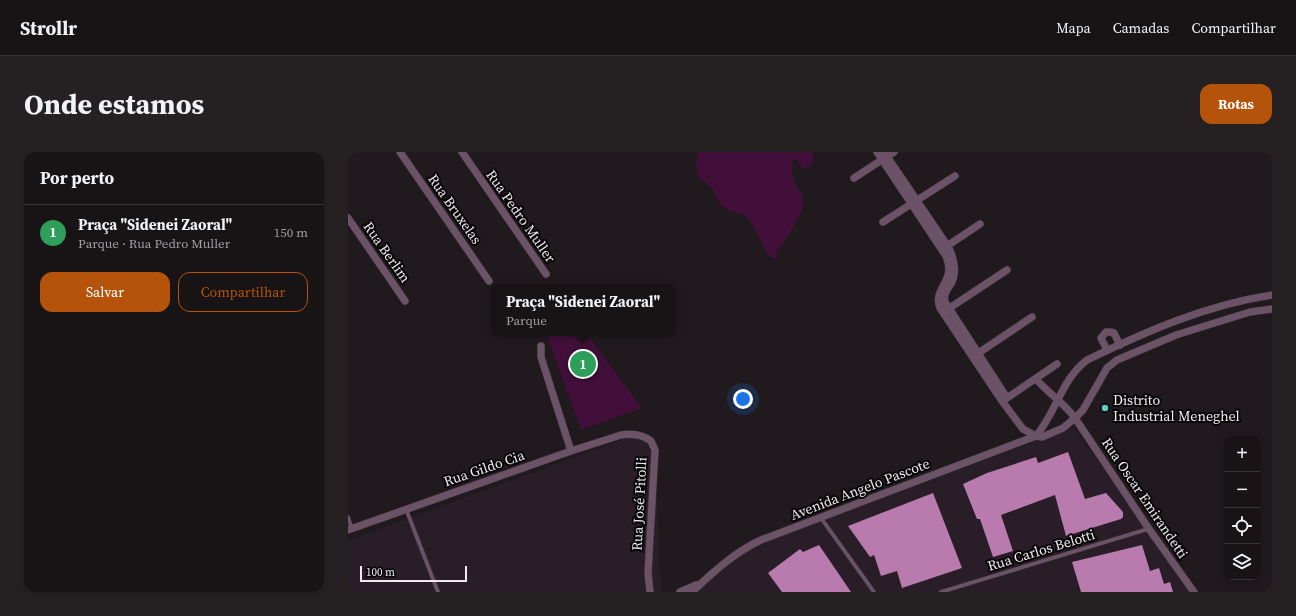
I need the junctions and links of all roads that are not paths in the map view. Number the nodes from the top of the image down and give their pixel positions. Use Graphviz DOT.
graph roads {
  1 [pos="400,152"];
  2 [pos="462,152"];
  3 [pos="877,152"];
  4 [pos="894,152"];
  5 [pos="885,156"];
  6 [pos="955,176"];
  7 [pos="854,178"];
  8 [pos="914,202"];
  9 [pos="348,218"];
  10 [pos="884,222"];
  11 [pos="980,224"];
  12 [pos="945,247"];
  13 [pos="1007,270"];
  14 [pos="546,274"];
  15 [pos="490,281"];
  16 [pos="1272,295"];
  17 [pos="1253,298"];
  18 [pos="405,301"];
  19 [pos="1236,302"];
  20 [pos="1272,309"];
  21 [pos="946,310"];
  22 [pos="1255,311"];
  23 [pos="1241,314"];
  24 [pos="1032,317"];
  25 [pos="1120,345"];
  26 [pos="540,346"];
  27 [pos="1107,350"];
  28 [pos="975,355"];
  29 [pos="1057,364"];
  30 [pos="1036,379"];
  31 [pos="1005,400"];
  32 [pos="1058,400"];
  33 [pos="1075,418"];
  34 [pos="630,434"];
  35 [pos="1036,436"];
  36 [pos="571,451"];
  37 [pos="406,509"];
  38 [pos="348,517"];
  39 [pos="821,518"];
  40 [pos="1149,529"];
  41 [pos="350,530"];
  42 [pos="702,582"];
  43 [pos="438,592"];
  44 [pos="650,592"];
  45 [pos="680,592"];
  46 [pos="692,592"];
  47 [pos="874,592"];
  48 [pos="941,592"];
  49 [pos="1194,592"];
  1 -- 15 [label="street, Rua Bruxelas"];
  2 -- 14 [label="street, Rua Pedro Muller"];
  3 -- 5 [label="street"];
  4 -- 5 [label="street"];
  5 -- 7 [label="street"];
  5 -- 8 [label="street"];
  6 -- 8 [label="street"];
  8 -- 10 [label="street"];
  8 -- 12 [label="street"];
  9 -- 18 [label="street, Rua Berlim"];
  11 -- 12 [label="street"];
  12 -- 21 [label="street"];
  13 -- 21 [label="street"];
  16 -- 17 [label="street"];
  17 -- 19 [label="street"];
  17 -- 22 [label="street"];
  19 -- 23 [label="street"];
  19 -- 25 [label="street"];
  20 -- 22 [label="street, Avenida Angelo Pascote"];
  21 -- 28 [label="street"];
  22 -- 23 [label="street, Avenida Angelo Pascote"];
  23 -- 33 [label="street, Avenida Angelo Pascote"];
  24 -- 28 [label="street"];
  25 -- 27 [label="street"];
  25 -- 27 [label="street"];
  26 -- 36 [label="street"];
  27 -- 32 [label="street"];
  28 -- 31 [label="street"];
  29 -- 30 [label="street"];
  30 -- 31 [label="street"];
  30 -- 32 [label="street, Rua Oscar Emirandetti"];
  31 -- 35 [label="street"];
  32 -- 33 [label="street, Rua Oscar Emirandetti"];
  32 -- 35 [label="street"];
  33 -- 35 [label="street, Avenida Angelo Pascote"];
  33 -- 40 [label="street, Rua Oscar Emirandetti"];
  34 -- 36 [label="street, Rua Gildo Cia"];
  34 -- 44 [label="street, Rua José Pitolli"];
  35 -- 39 [label="street, Avenida Angelo Pascote"];
  36 -- 37 [label="street, Rua Gildo Cia"];
  37 -- 41 [label="street, Rua Gildo Cia"];
  37 -- 43 [label="lane"];
  38 -- 41 [label="lane"];
  39 -- 42 [label="street, Avenida Angelo Pascote"];
  39 -- 47 [label="lane"];
  40 -- 48 [label="lane, Rua Carlos Belotti"];
  40 -- 49 [label="street, Rua Oscar Emirandetti"];
  42 -- 45 [label="street, Avenida Angelo Pascote"];
  42 -- 46 [label="street, Avenida Angelo Pascote"];
}
